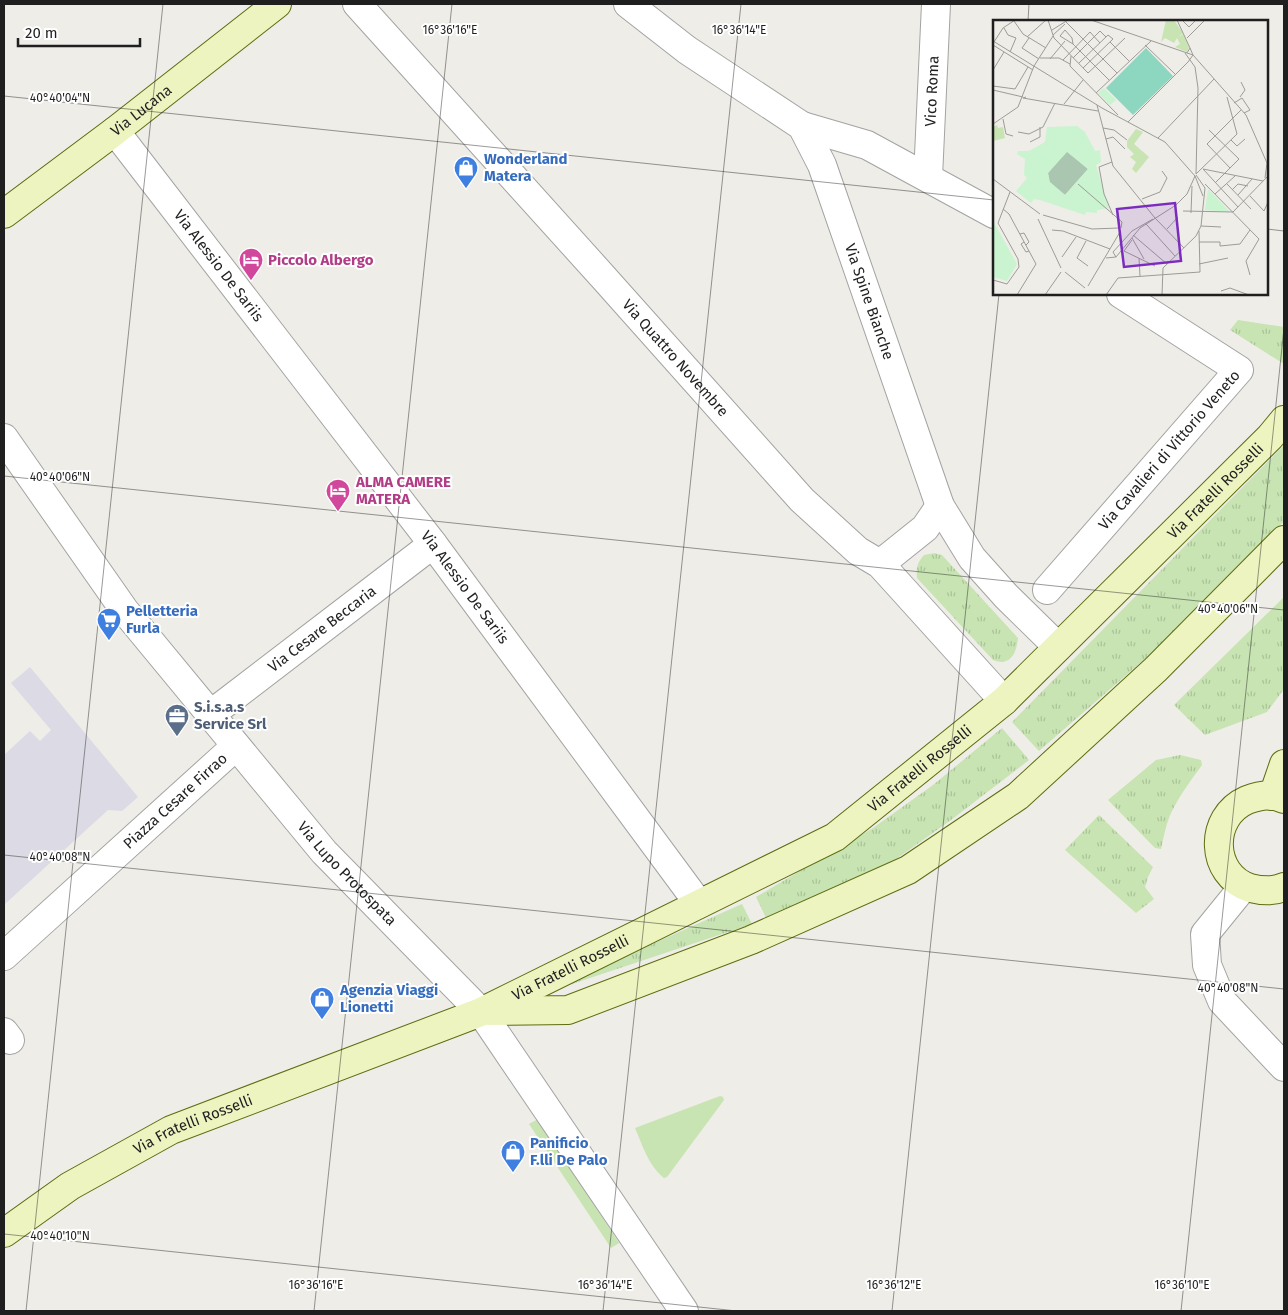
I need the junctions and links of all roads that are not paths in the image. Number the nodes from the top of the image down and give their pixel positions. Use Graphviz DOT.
graph roads {
  1 [pos="277,4"];
  2 [pos="357,4"];
  3 [pos="936,4"];
  4 [pos="634,6"];
  5 [pos="802,126"];
  6 [pos="115,131"];
  7 [pos="928,177"];
  8 [pos="993,213"];
  9 [pos="4,214"];
  10 [pos="1122,295"];
  11 [pos="1284,420"];
  12 [pos="4,438"];
  13 [pos="940,506"];
  14 [pos="1284,540"];
  15 [pos="433,544"];
  16 [pos="880,564"];
  17 [pos="1047,590"];
  18 [pos="1058,648"];
  19 [pos="1004,701"];
  20 [pos="211,714"];
  21 [pos="236,746"];
  22 [pos="1284,764"];
  23 [pos="1279,798"];
  24 [pos="1244,886"];
  25 [pos="1284,887"];
  26 [pos="699,904"];
  27 [pos="4,956"];
  28 [pos="481,1012"];
  29 [pos="1284,1067"];
  30 [pos="4,1232"];
  31 [pos="658,1273"];
  32 [pos="658,1311"];
  33 [pos="684,1311"];
  1 -- 6 [label="street, Via Lucana"];
  2 -- 16 [label="street, Via Quattro Novembre"];
  3 -- 7 [label="street, Vico Roma"];
  4 -- 5 [label="street, Via Spine Bianche"];
  5 -- 7 [label="street"];
  5 -- 13 [label="street, Via Spine Bianche"];
  6 -- 9 [label="street, Via Lucana"];
  6 -- 15 [label="street, Via Alessio De Sariis"];
  7 -- 8 [label="street"];
  10 -- 17 [label="street, Via Cavalieri di Vittorio Veneto"];
  11 -- 18 [label="street, Via Fratelli Rosselli"];
  12 -- 20 [label="street, Via Lupo Protospata"];
  13 -- 16 [label="street"];
  13 -- 18 [label="street, Via Spine Bianche"];
  14 -- 28 [label="street, Via Fratelli Rosselli"];
  15 -- 20 [label="street, Via Cesare Beccaria"];
  15 -- 26 [label="street, Via Alessio De Sariis"];
  16 -- 19 [label="street, Via Quattro Novembre"];
  18 -- 19 [label="street, Via Fratelli Rosselli"];
  19 -- 26 [label="street, Via Fratelli Rosselli"];
  20 -- 21 [label="street, Via Lupo Protospata"];
  21 -- 27 [label="street, Piazza Cesare Firrao"];
  21 -- 28 [label="street, Via Lupo Protospata"];
  22 -- 23 [label="street"];
  23 -- 24 [label="street"];
  24 -- 25 [label="street"];
  24 -- 29 [label="street"];
  26 -- 28 [label="street, Via Fratelli Rosselli"];
  28 -- 30 [label="street, Via Fratelli Rosselli"];
  28 -- 31 [label="street, Via Lupo Protospata"];
  31 -- 32 [label="street"];
  31 -- 33 [label="street, Via Lupo Protospata"];
}
